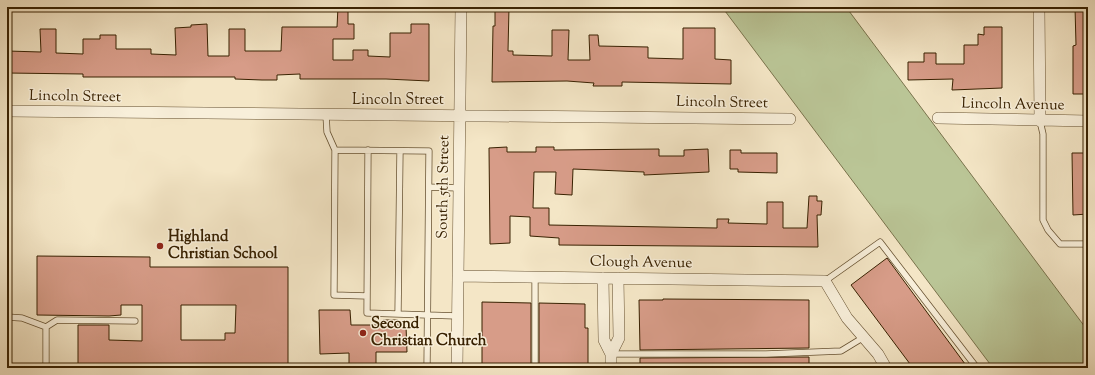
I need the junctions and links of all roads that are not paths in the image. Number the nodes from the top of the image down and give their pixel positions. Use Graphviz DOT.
graph roads {
  1 [pos="461,7"];
  2 [pos="1039,7"];
  3 [pos="7,111"];
  4 [pos="326,115"];
  5 [pos="460,116"];
  6 [pos="938,118"];
  7 [pos="790,119"];
  8 [pos="1040,121"];
  9 [pos="1088,121"];
  10 [pos="335,150"];
  11 [pos="368,150"];
  12 [pos="400,151"];
  13 [pos="428,187"];
  14 [pos="459,188"];
  15 [pos="1088,244"];
  16 [pos="458,276"];
  17 [pos="534,277"];
  18 [pos="603,278"];
  19 [pos="618,278"];
  20 [pos="825,281"];
  21 [pos="367,296"];
  22 [pos="398,314"];
  23 [pos="427,315"];
  24 [pos="457,316"];
  25 [pos="7,317"];
  26 [pos="135,321"];
  27 [pos="46,327"];
  28 [pos="864,337"];
  29 [pos="611,354"];
  30 [pos="46,368"];
  31 [pos="427,368"];
  32 [pos="457,368"];
  33 [pos="535,368"];
  34 [pos="611,368"];
  35 [pos="886,368"];
  36 [pos="977,368"];
  1 -- 5 [label="street, South 5th Street"];
  2 -- 8 [label="street"];
  3 -- 4 [label="street, Lincoln Street"];
  4 -- 5 [label="street, Lincoln Street"];
  4 -- 10 [label="lane"];
  5 -- 7 [label="street, Lincoln Street"];
  5 -- 14 [label="street, South 5th Street"];
  6 -- 8 [label="street, Lincoln Avenue"];
  8 -- 9 [label="street, Lincoln Avenue"];
  8 -- 15 [label="lane"];
  10 -- 11 [label="lane"];
  10 -- 21 [label="lane"];
  11 -- 12 [label="lane"];
  11 -- 21 [label="lane"];
  12 -- 13 [label="lane"];
  12 -- 22 [label="lane"];
  13 -- 14 [label="lane"];
  13 -- 23 [label="lane"];
  14 -- 16 [label="street, South 5th Street"];
  16 -- 17 [label="street, Clough Avenue"];
  16 -- 24 [label="street, South 5th Street"];
  17 -- 18 [label="street, Clough Avenue"];
  17 -- 33 [label="lane"];
  18 -- 19 [label="street, Clough Avenue"];
  18 -- 29 [label="street"];
  19 -- 20 [label="street, Clough Avenue"];
  19 -- 29 [label="street"];
  20 -- 28 [label="street"];
  20 -- 36 [label="lane"];
  21 -- 22 [label="lane"];
  22 -- 23 [label="lane"];
  23 -- 24 [label="lane"];
  23 -- 31 [label="lane"];
  24 -- 32 [label="street, South 5th Street"];
  25 -- 27 [label="lane"];
  26 -- 27 [label="lane"];
  27 -- 30 [label="lane"];
  28 -- 29 [label="lane"];
  28 -- 35 [label="street"];
  29 -- 34 [label="street"];
}
